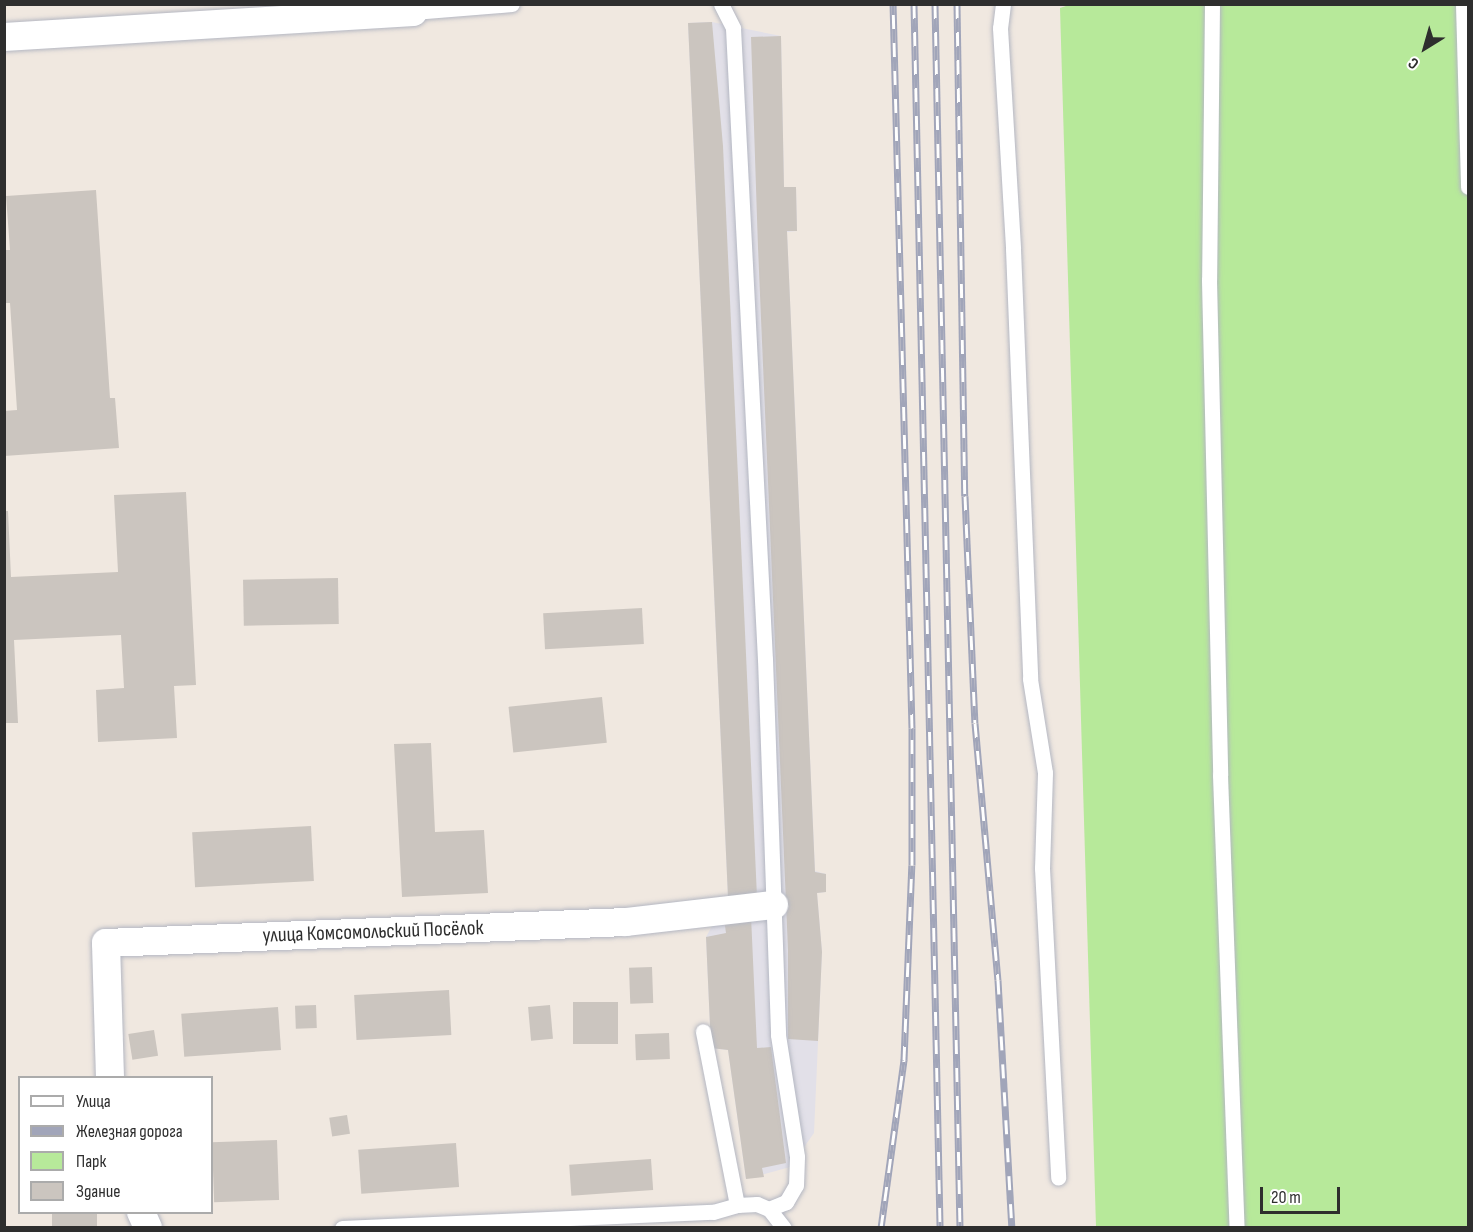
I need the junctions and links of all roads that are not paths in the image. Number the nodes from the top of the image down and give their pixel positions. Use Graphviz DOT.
graph roads {
  1 [pos="512,4"];
  2 [pos="1003,4"];
  3 [pos="1212,4"];
  4 [pos="1463,4"];
  5 [pos="723,6"];
  6 [pos="414,8"];
  7 [pos="4,37"];
  8 [pos="1468,187"];
  9 [pos="774,905"];
  10 [pos="703,1031"];
  11 [pos="110,1076"];
  12 [pos="1058,1178"];
  13 [pos="737,1205"];
  14 [pos="769,1209"];
  15 [pos="342,1227"];
  16 [pos="784,1227"];
  17 [pos="1237,1227"];
  1 -- 6 [label="lane"];
  2 -- 12 [label="lane"];
  3 -- 17 [label="lane"];
  4 -- 8 [label="lane"];
  5 -- 9 [label="lane"];
  6 -- 7 [label="street"];
  9 -- 11 [label="street, улица Комсомольский Посёлок"];
  9 -- 14 [label="lane"];
  10 -- 13 [label="lane"];
  13 -- 14 [label="lane"];
  13 -- 15 [label="lane"];
  14 -- 16 [label="lane"];
}
